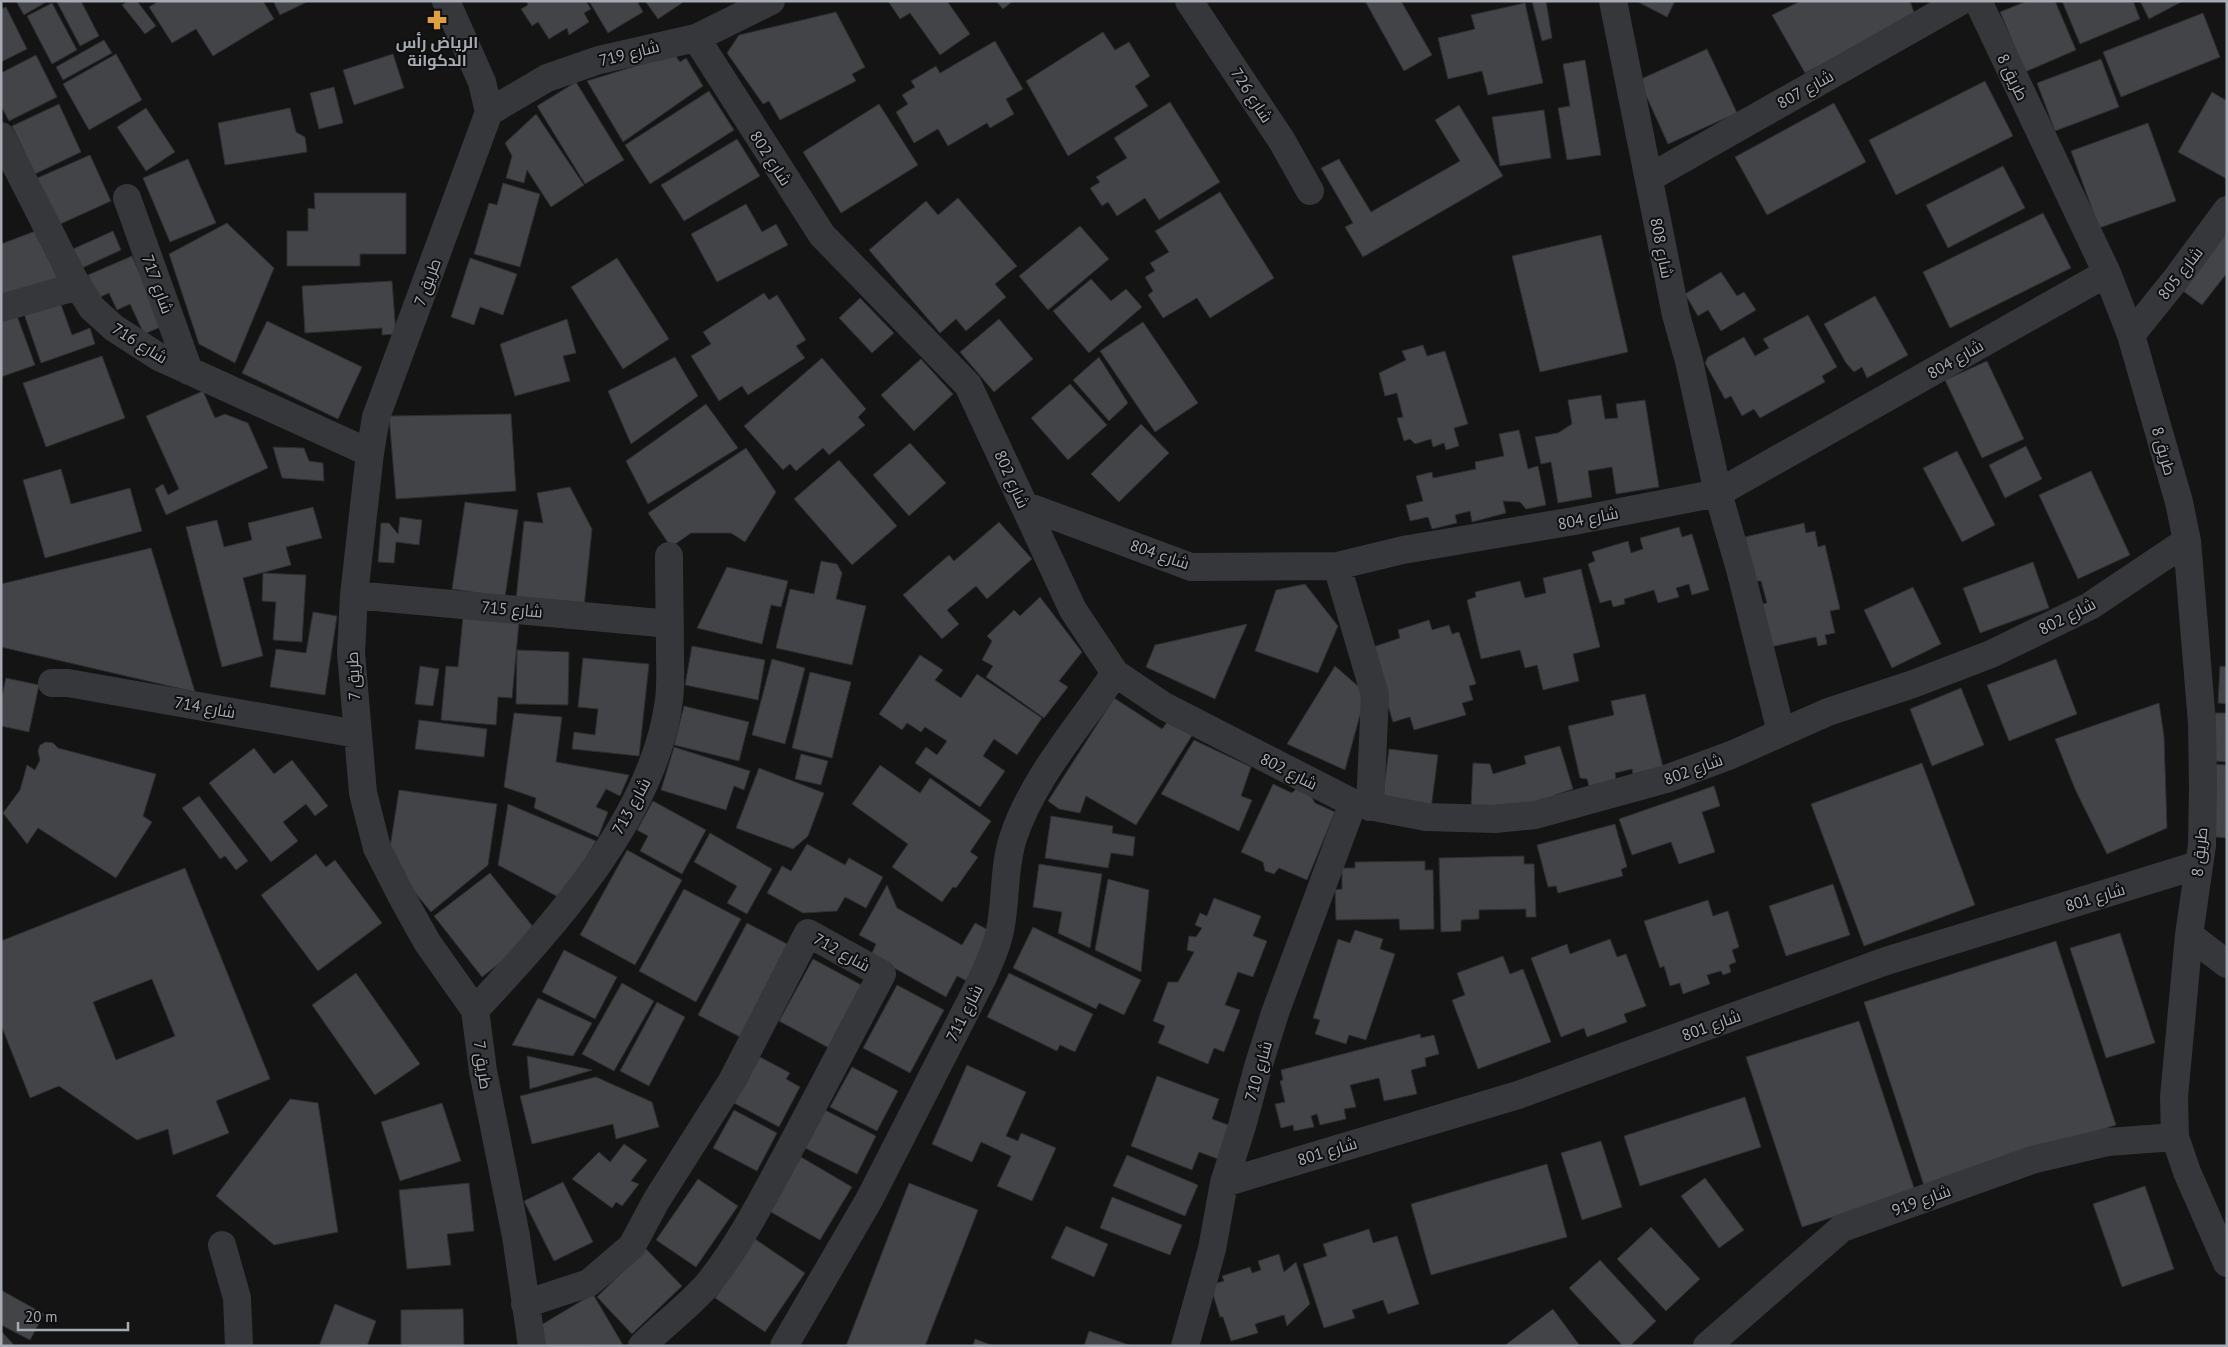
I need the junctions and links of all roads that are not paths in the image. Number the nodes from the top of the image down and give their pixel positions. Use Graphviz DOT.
graph roads {
  1 [pos="446,1"];
  2 [pos="771,1"];
  3 [pos="1190,1"];
  4 [pos="1613,1"];
  5 [pos="1962,1"];
  6 [pos="1978,1"];
  7 [pos="696,38"];
  8 [pos="489,112"];
  9 [pos="1,136"];
  10 [pos="1649,178"];
  11 [pos="1310,192"];
  12 [pos="127,198"];
  13 [pos="2227,210"];
  14 [pos="2107,273"];
  15 [pos="78,286"];
  16 [pos="1,308"];
  17 [pos="2131,335"];
  18 [pos="189,371"];
  19 [pos="370,453"];
  20 [pos="1718,493"];
  21 [pos="1024,505"];
  22 [pos="2187,541"];
  23 [pos="669,556"];
  24 [pos="1337,566"];
  25 [pos="354,595"];
  26 [pos="670,624"];
  27 [pos="1115,673"];
  28 [pos="52,683"];
  29 [pos="1781,732"];
  30 [pos="357,734"];
  31 [pos="1362,805"];
  32 [pos="2198,865"];
  33 [pos="2189,935"];
  34 [pos="2227,964"];
  35 [pos="475,1010"];
  36 [pos="2174,1137"];
  37 [pos="1224,1183"];
  38 [pos="222,1245"];
  39 [pos="2227,1263"];
  40 [pos="524,1304"];
  41 [pos="239,1346"];
  42 [pos="532,1346"];
  43 [pos="642,1346"];
  44 [pos="784,1346"];
  45 [pos="1185,1346"];
  46 [pos="1707,1346"];
  1 -- 8 [label="street"];
  2 -- 7 [label="street, شارع 719"];
  3 -- 11 [label="street, شارع 726"];
  4 -- 10 [label="street, شارع 808"];
  5 -- 10 [label="street, شارع 807"];
  6 -- 14 [label="street, طريق 8"];
  7 -- 8 [label="street, شارع 719"];
  7 -- 21 [label="street, شارع 802"];
  8 -- 19 [label="street, 7 طريق"];
  9 -- 15 [label="street, شارع 716"];
  10 -- 20 [label="street, شارع 808"];
  12 -- 18 [label="street, شارع 717"];
  13 -- 17 [label="street, شارع 805"];
  14 -- 17 [label="street, طريق 8"];
  14 -- 20 [label="street, شارع 804"];
  15 -- 16 [label="street"];
  15 -- 18 [label="street, شارع 716"];
  17 -- 22 [label="street, طريق 8"];
  18 -- 19 [label="street, شارع 716"];
  19 -- 25 [label="street, 7 طريق"];
  20 -- 24 [label="street, شارع 804"];
  20 -- 29 [label="street, شارع 808"];
  21 -- 24 [label="street, شارع 804"];
  21 -- 27 [label="street, شارع 802"];
  22 -- 29 [label="street, شارع 802"];
  22 -- 32 [label="street, طريق 8"];
  23 -- 26 [label="street, شارع 713"];
  24 -- 31 [label="street, شارع 710"];
  25 -- 26 [label="street, شارع 715"];
  25 -- 30 [label="street, 7 طريق"];
  26 -- 35 [label="street, شارع 713"];
  27 -- 31 [label="street, شارع 802"];
  27 -- 44 [label="street, شارع 711"];
  28 -- 30 [label="street, شارع 714"];
  29 -- 31 [label="street, شارع 802"];
  30 -- 35 [label="street, 7 طريق"];
  31 -- 37 [label="street, شارع 710"];
  32 -- 33 [label="street, طريق 8"];
  32 -- 37 [label="street, شارع 801"];
  33 -- 34 [label="street"];
  33 -- 36 [label="street, طريق 8"];
  35 -- 40 [label="street, 7 طريق"];
  36 -- 39 [label="street, طريق 8"];
  36 -- 46 [label="street, شارع 919"];
  37 -- 45 [label="street, شارع 710"];
  38 -- 41 [label="street"];
  40 -- 42 [label="street, 7 طريق"];
  40 -- 43 [label="street, شارع 712"];
}
